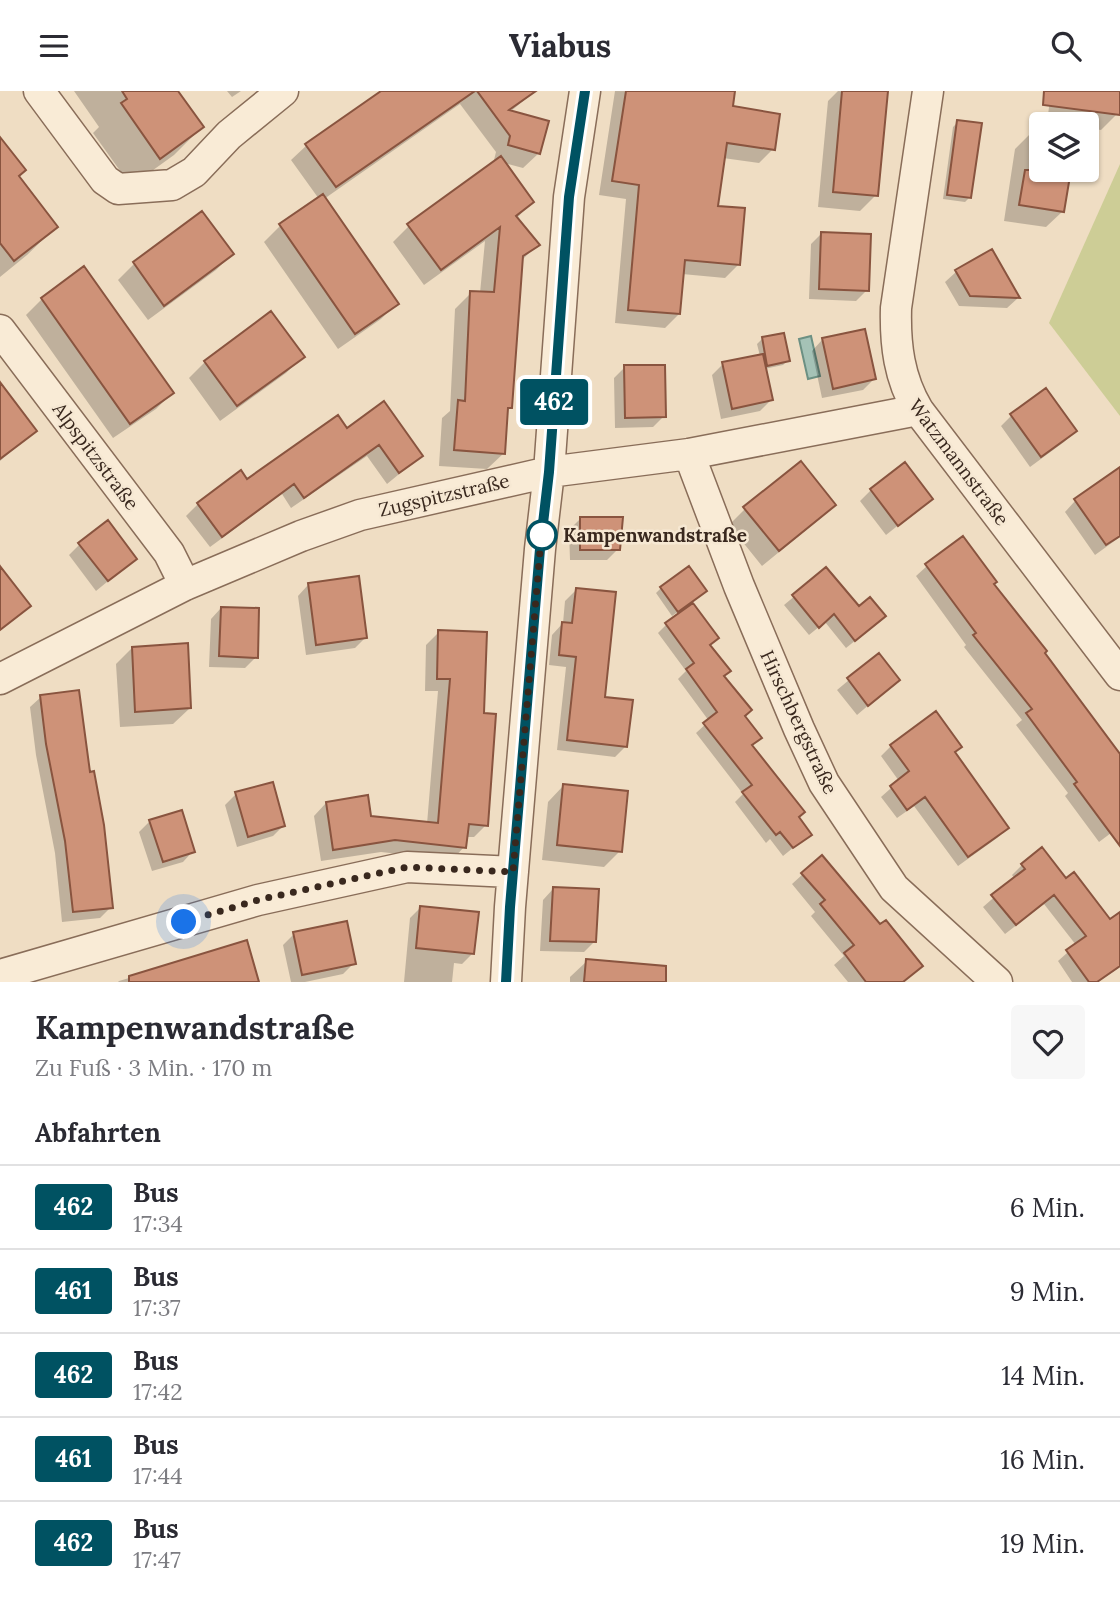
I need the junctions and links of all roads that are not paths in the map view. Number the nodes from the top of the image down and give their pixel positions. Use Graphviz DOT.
graph roads {
  1 [pos="39,91"];
  2 [pos="283,91"];
  3 [pos="585,91"];
  4 [pos="928,91"];
  5 [pos="0,330"];
  6 [pos="918,410"];
  7 [pos="689,454"];
  8 [pos="549,472"];
  9 [pos="185,585"];
  10 [pos="1120,675"];
  11 [pos="0,679"];
  12 [pos="513,872"];
  13 [pos="0,975"];
  14 [pos="506,982"];
  15 [pos="997,982"];
  1 -- 2 [label="street"];
  3 -- 8 [label="street"];
  4 -- 6 [label="street, Watzmannstraße"];
  5 -- 9 [label="street, Alpspitzstraße"];
  6 -- 7 [label="street, Zugspitzstraße"];
  6 -- 10 [label="street, Watzmannstraße"];
  7 -- 8 [label="street, Zugspitzstraße"];
  7 -- 15 [label="street, Hirschbergstraße"];
  8 -- 9 [label="street, Zugspitzstraße"];
  8 -- 12 [label="street"];
  9 -- 11 [label="street, Zugspitzstraße"];
  12 -- 13 [label="street"];
  12 -- 14 [label="street"];
}
